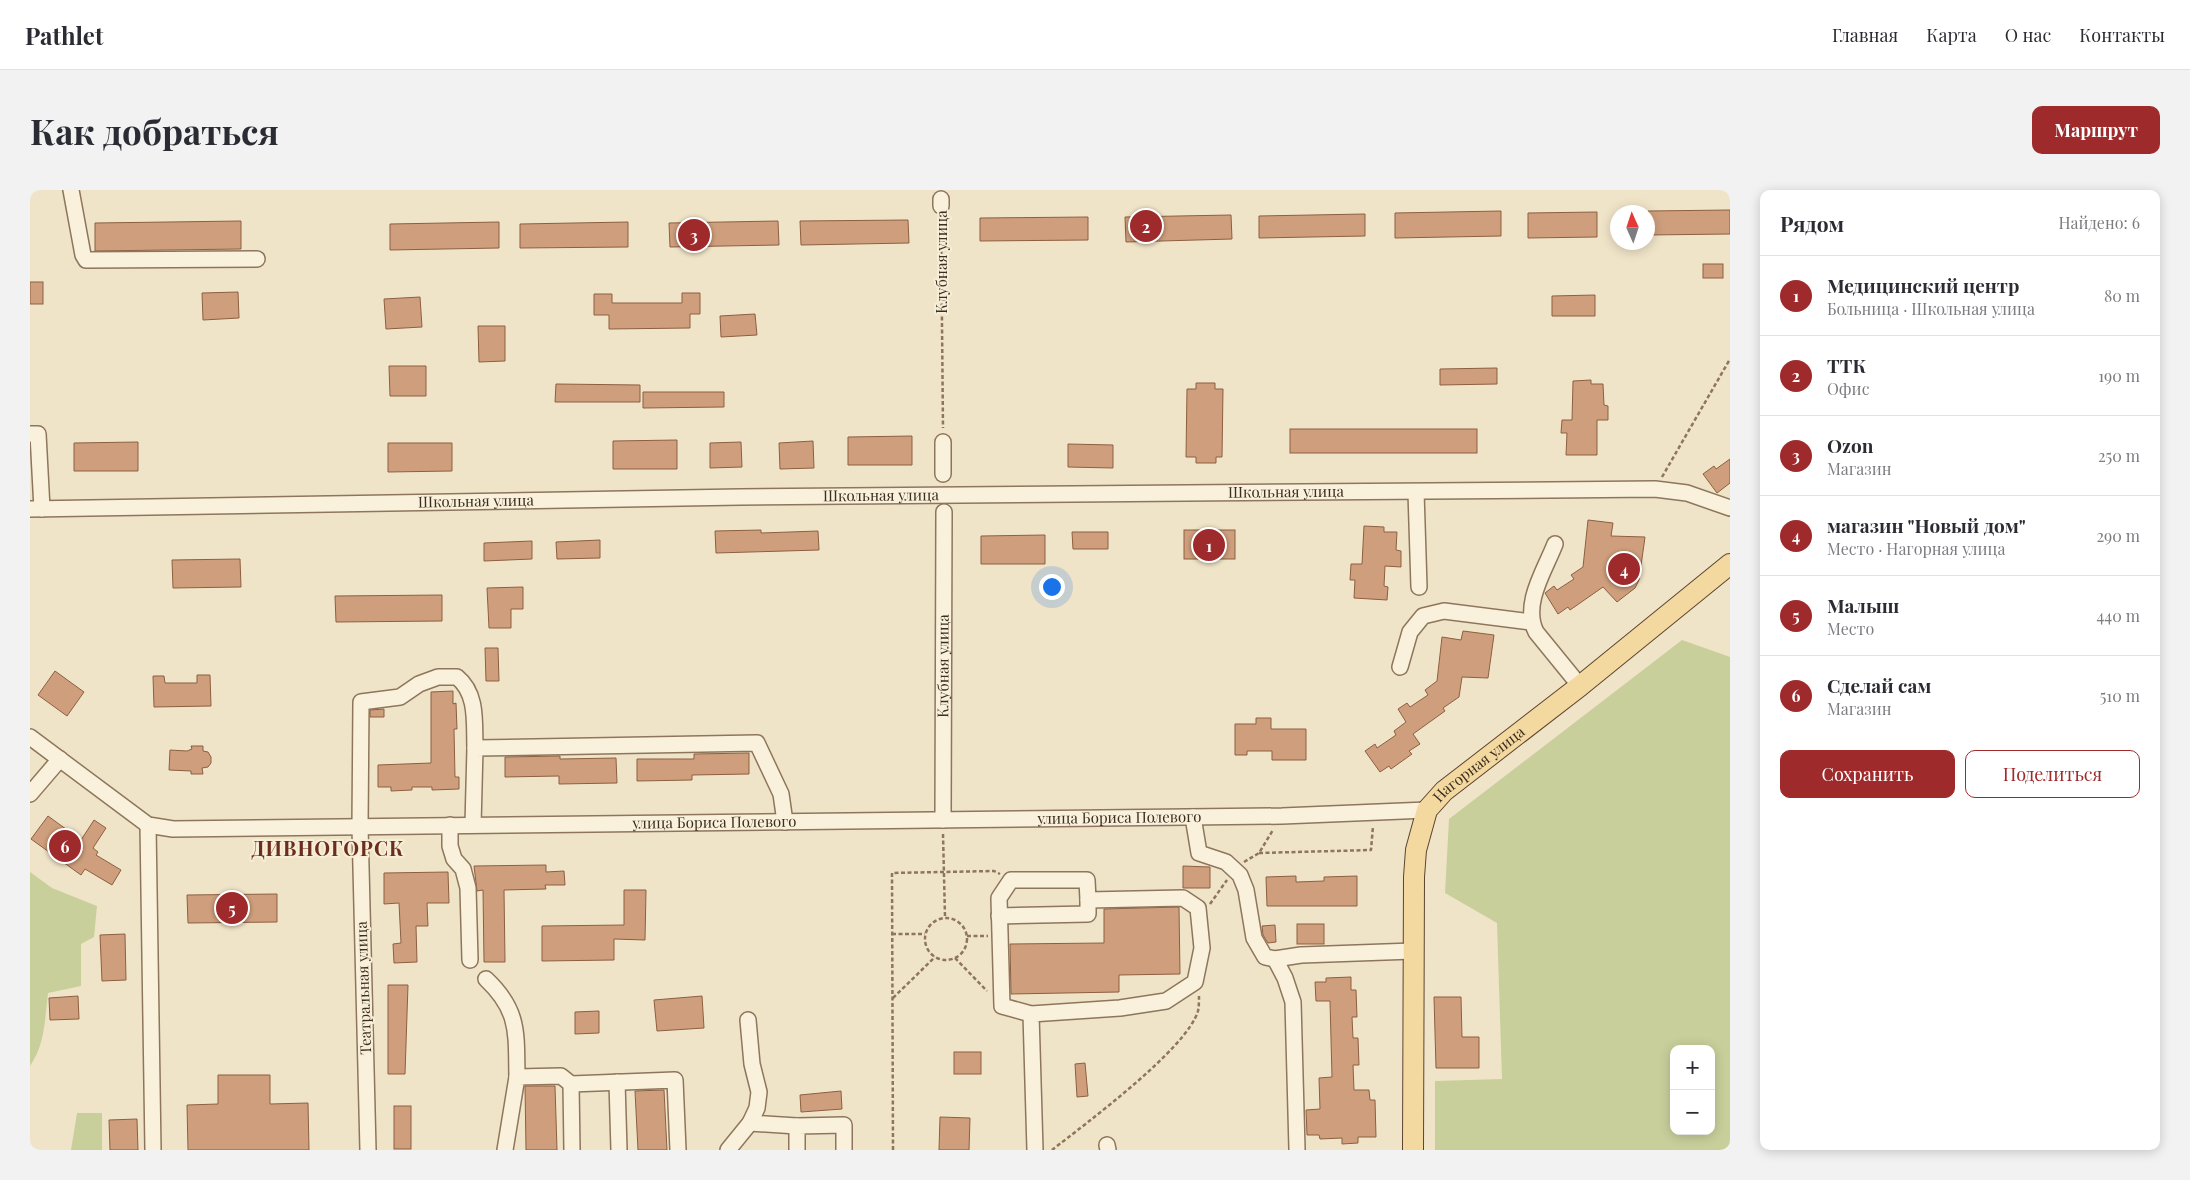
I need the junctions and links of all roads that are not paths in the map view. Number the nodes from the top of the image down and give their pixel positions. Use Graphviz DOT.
graph roads {
  1 [pos="71,190"];
  2 [pos="257,259"];
  3 [pos="30,434"];
  4 [pos="943,442"];
  5 [pos="943,474"];
  6 [pos="1416,492"];
  7 [pos="1730,508"];
  8 [pos="36,509"];
  9 [pos="944,512"];
  10 [pos="1555,544"];
  11 [pos="1730,564"];
  12 [pos="1419,587"];
  13 [pos="1531,622"];
  14 [pos="1400,667"];
  15 [pos="1580,686"];
  16 [pos="30,737"];
  17 [pos="475,748"];
  18 [pos="60,759"];
  19 [pos="30,794"];
  20 [pos="1427,810"];
  21 [pos="1193,817"];
  22 [pos="943,820"];
  23 [pos="785,822"];
  24 [pos="148,825"];
  25 [pos="450,825"];
  26 [pos="474,825"];
  27 [pos="360,827"];
  28 [pos="1088,900"];
  29 [pos="999,916"];
  30 [pos="1413,951"];
  31 [pos="1275,958"];
  32 [pos="470,960"];
  33 [pos="486,979"];
  34 [pos="1031,1014"];
  35 [pos="748,1020"];
  36 [pos="517,1077"];
  37 [pos="617,1082"];
  38 [pos="571,1084"];
  39 [pos="750,1122"];
  40 [pos="797,1126"];
  41 [pos="154,1150"];
  42 [pos="368,1150"];
  43 [pos="505,1150"];
  44 [pos="572,1150"];
  45 [pos="620,1150"];
  46 [pos="678,1150"];
  47 [pos="728,1150"];
  48 [pos="797,1150"];
  49 [pos="844,1150"];
  50 [pos="1035,1150"];
  51 [pos="1297,1150"];
  52 [pos="1413,1150"];
  1 -- 2 [label="street"];
  3 -- 8 [label="street"];
  4 -- 5 [label="street"];
  6 -- 7 [label="street, Школьная улица"];
  6 -- 8 [label="street, Школьная улица"];
  6 -- 12 [label="street"];
  9 -- 22 [label="street, Клубная улица"];
  10 -- 13 [label="street"];
  11 -- 15 [label="main road, Нагорная улица"];
  13 -- 14 [label="street"];
  13 -- 15 [label="street"];
  15 -- 20 [label="main road, Нагорная улица"];
  16 -- 18 [label="street, улица Бориса Полевого"];
  17 -- 23 [label="street"];
  17 -- 26 [label="street"];
  17 -- 27 [label="street, Театральная улица"];
  18 -- 19 [label="street"];
  18 -- 24 [label="street, улица Бориса Полевого"];
  20 -- 21 [label="street, улица Бориса Полевого"];
  20 -- 30 [label="main road, Нагорная улица"];
  21 -- 22 [label="street, улица Бориса Полевого"];
  21 -- 31 [label="street"];
  22 -- 23 [label="street, улица Бориса Полевого"];
  23 -- 26 [label="street, улица Бориса Полевого"];
  24 -- 27 [label="street, улица Бориса Полевого"];
  24 -- 41 [label="street"];
  25 -- 26 [label="street, улица Бориса Полевого"];
  25 -- 27 [label="street, улица Бориса Полевого"];
  25 -- 32 [label="street"];
  27 -- 42 [label="street, Театральная улица"];
  28 -- 29 [label="street"];
  28 -- 29 [label="street"];
  28 -- 34 [label="street"];
  29 -- 34 [label="street"];
  30 -- 31 [label="street"];
  30 -- 52 [label="main road, Нагорная улица"];
  31 -- 51 [label="street"];
  33 -- 36 [label="street"];
  34 -- 50 [label="street"];
  35 -- 39 [label="street"];
  36 -- 38 [label="street"];
  36 -- 43 [label="street"];
  37 -- 38 [label="street"];
  37 -- 45 [label="street"];
  37 -- 46 [label="street"];
  38 -- 44 [label="street"];
  39 -- 40 [label="street"];
  39 -- 47 [label="street"];
  40 -- 48 [label="street"];
  40 -- 49 [label="street"];
}
